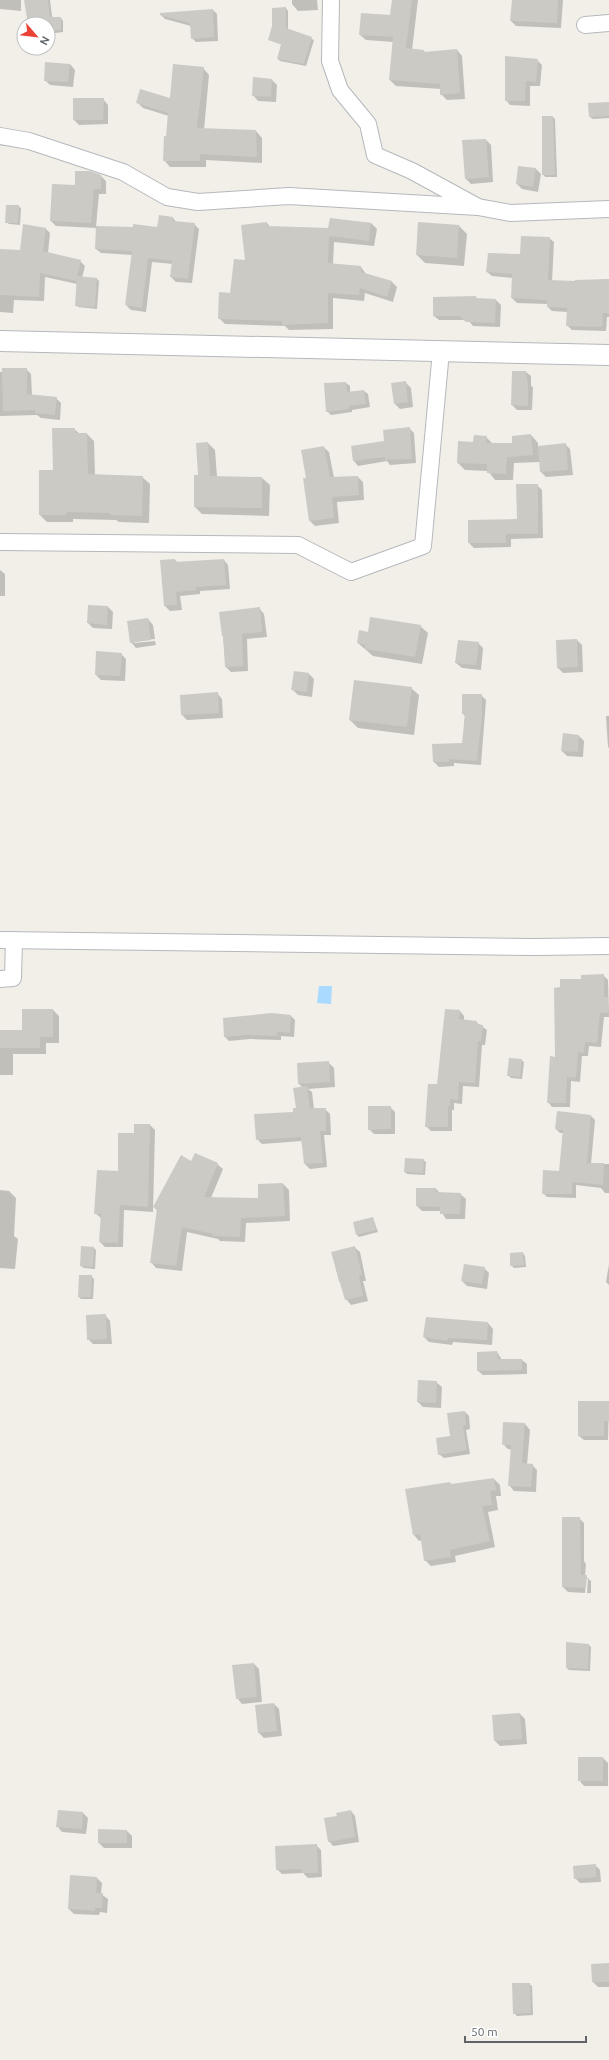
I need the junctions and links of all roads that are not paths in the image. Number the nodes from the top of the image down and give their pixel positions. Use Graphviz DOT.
graph roads {
  1 [pos="331,0"];
  2 [pos="609,23"];
  3 [pos="584,25"];
  4 [pos="0,136"];
  5 [pos="478,207"];
  6 [pos="609,209"];
  7 [pos="0,341"];
  8 [pos="441,352"];
  9 [pos="609,355"];
  10 [pos="0,542"];
  11 [pos="7,940"];
  12 [pos="609,946"];
  13 [pos="0,979"];
  1 -- 5 [label="street"];
  2 -- 3 [label="street"];
  4 -- 5 [label="street"];
  5 -- 6 [label="street"];
  7 -- 8 [label="street"];
  8 -- 9 [label="street"];
  8 -- 10 [label="street"];
  11 -- 12 [label="street"];
  11 -- 13 [label="street"];
}
